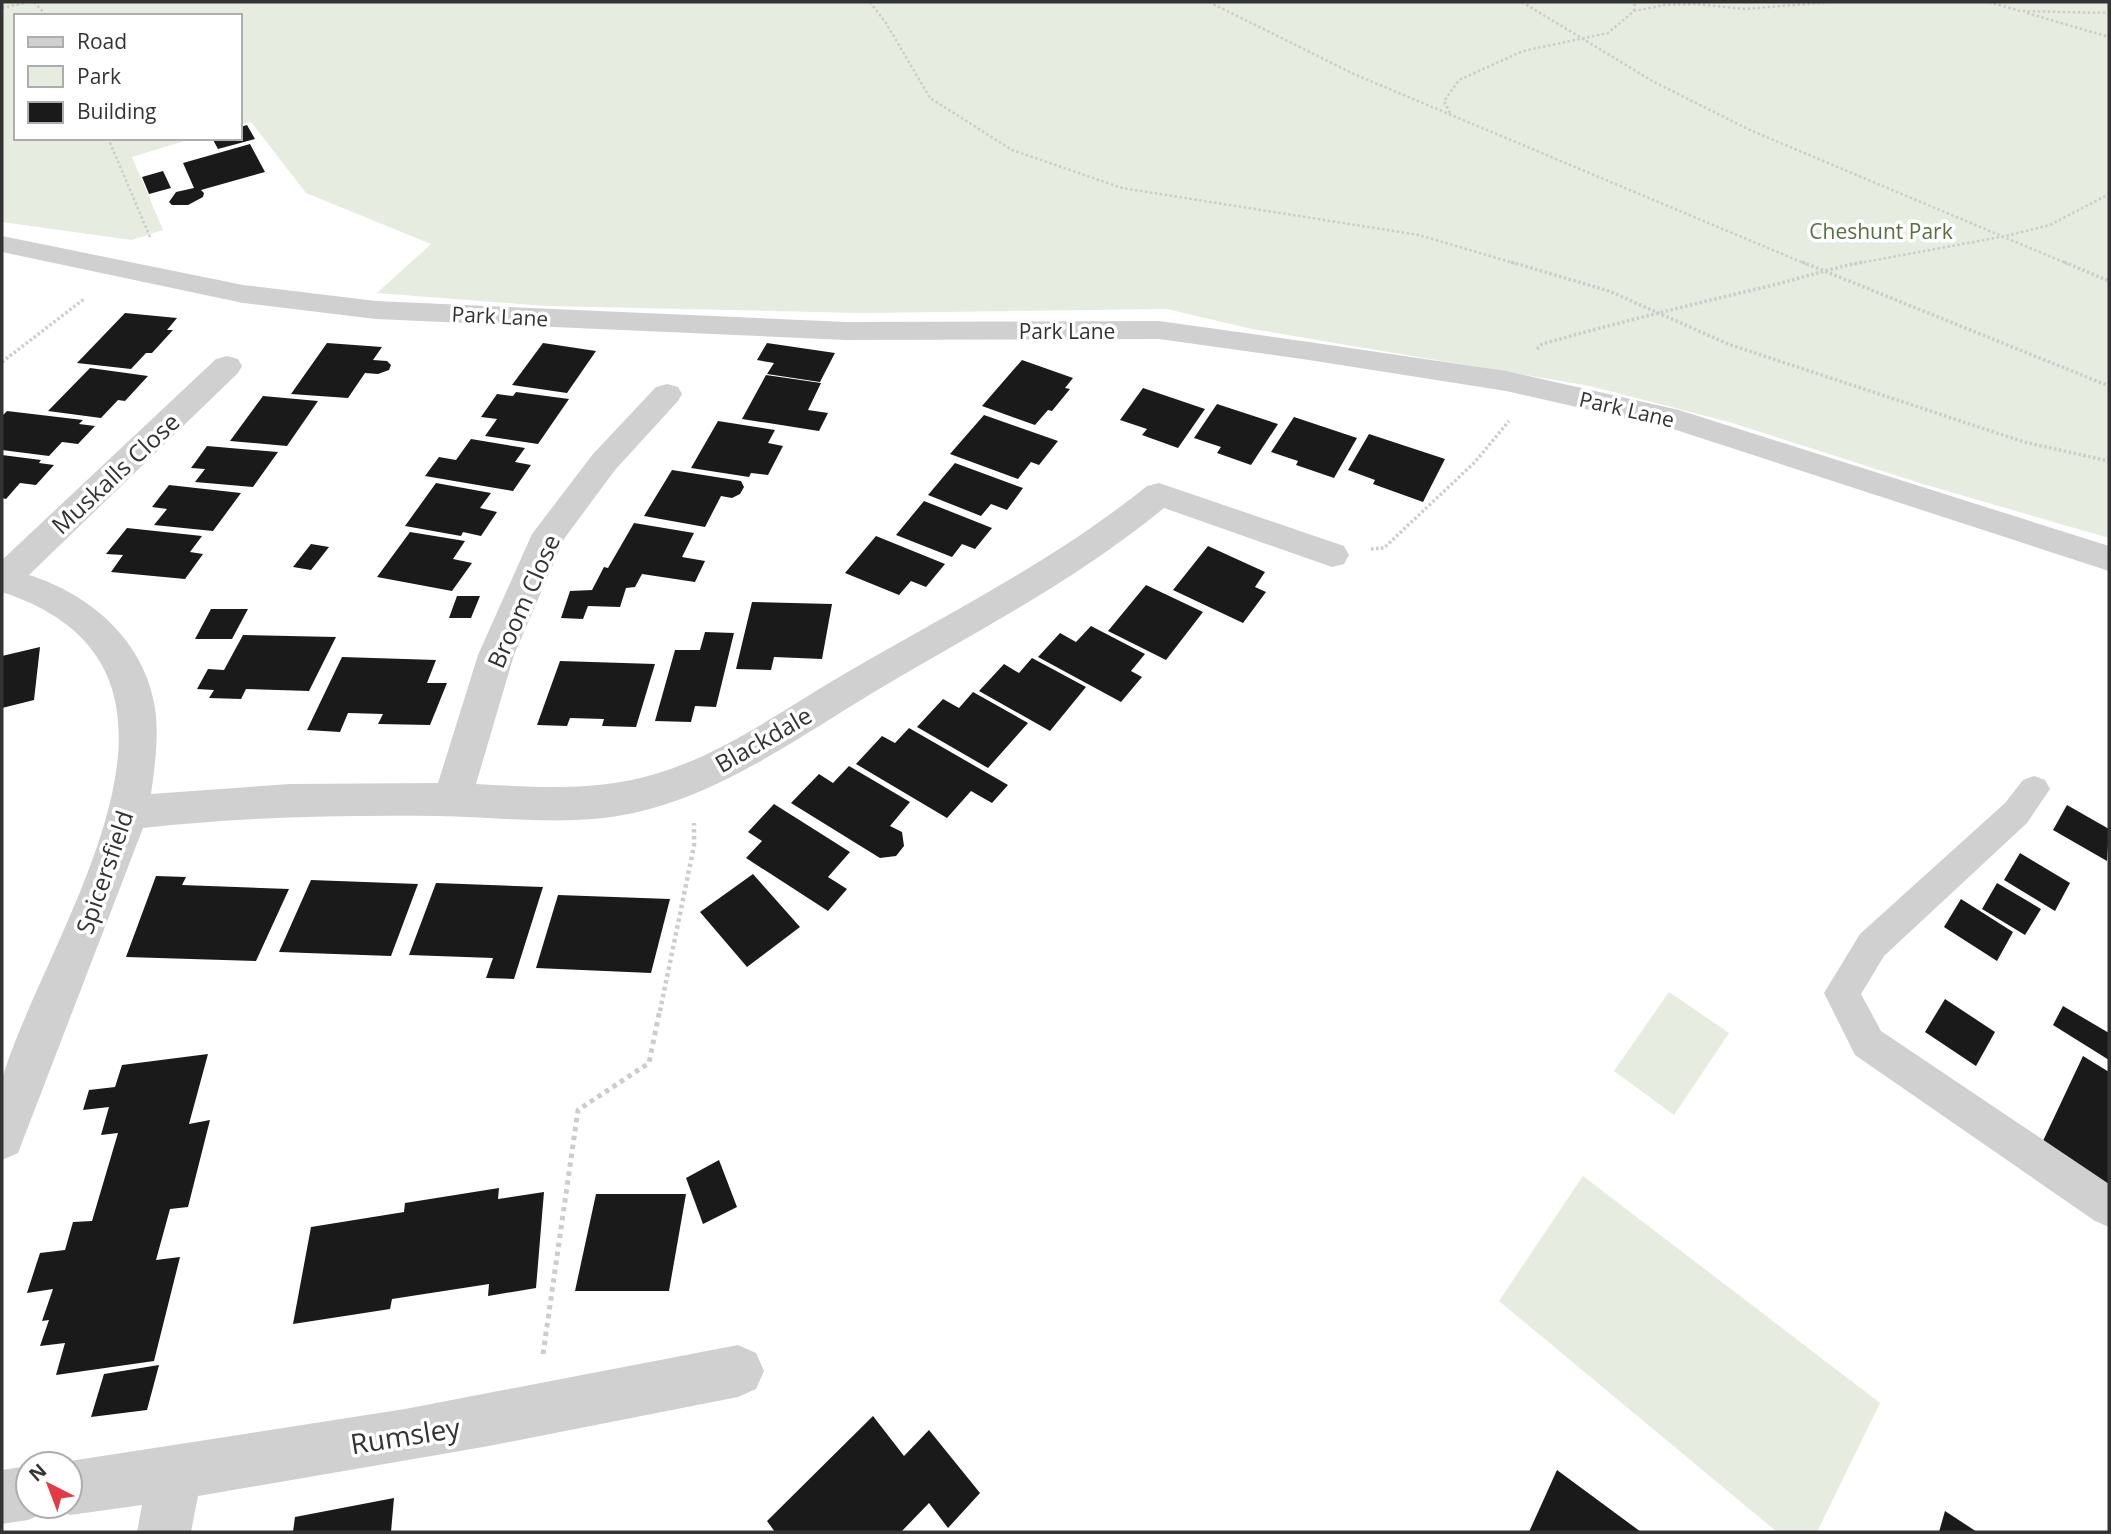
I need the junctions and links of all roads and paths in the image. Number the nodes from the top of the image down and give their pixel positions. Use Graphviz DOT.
graph roads {
  1 [pos="29,2"];
  2 [pos="870,2"];
  3 [pos="1209,2"];
  4 [pos="1522,2"];
  5 [pos="1635,2"];
  6 [pos="1832,2"];
  7 [pos="1989,2"];
  8 [pos="2,8"];
  9 [pos="2020,11"];
  10 [pos="1634,12"];
  11 [pos="2109,13"];
  12 [pos="2109,37"];
  13 [pos="1580,38"];
  14 [pos="1450,114"];
  15 [pos="109,140"];
  16 [pos="2109,194"];
  17 [pos="2006,236"];
  18 [pos="2,244"];
  19 [pos="130,269"];
  20 [pos="1821,271"];
  21 [pos="2109,281"];
  22 [pos="1655,312"];
  23 [pos="2,362"];
  24 [pos="227,366"];
  25 [pos="1506,381"];
  26 [pos="2109,386"];
  27 [pos="667,394"];
  28 [pos="2109,461"];
  29 [pos="1332,555"];
  30 [pos="2109,559"];
  31 [pos="2,579"];
  32 [pos="696,777"];
  33 [pos="2034,789"];
  34 [pos="452,800"];
  35 [pos="128,813"];
  36 [pos="2,1137"];
  37 [pos="2109,1207"];
  38 [pos="738,1371"];
  39 [pos="534,1413"];
  40 [pos="176,1473"];
  41 [pos="84,1486"];
  42 [pos="164,1532"];
  1 -- 8 [label="path"];
  2 -- 22 [label="path"];
  3 -- 14 [label="path"];
  4 -- 13 [label="path"];
  5 -- 10 [label="path"];
  6 -- 10 [label="path"];
  7 -- 9 [label="path"];
  9 -- 11 [label="path"];
  9 -- 12 [label="path"];
  10 -- 13 [label="path"];
  13 -- 14 [label="path"];
  13 -- 17 [label="path"];
  14 -- 20 [label="path"];
  15 -- 19 [label="path"];
  16 -- 17 [label="path"];
  17 -- 20 [label="path"];
  17 -- 21 [label="path"];
  18 -- 19 [label="street, Park Lane"];
  19 -- 23 [label="path"];
  19 -- 25 [label="street, Park Lane"];
  20 -- 22 [label="path"];
  20 -- 26 [label="path"];
  22 -- 25 [label="path"];
  22 -- 28 [label="path"];
  24 -- 31 [label="street, Muskalls Close"];
  25 -- 29 [label="path"];
  25 -- 30 [label="street, Park Lane"];
  27 -- 34 [label="street, Broom Close"];
  29 -- 32 [label="street, Blackdale"];
  31 -- 35 [label="street, Spicersfield"];
  32 -- 34 [label="street, Blackdale"];
  32 -- 39 [label="path"];
  33 -- 37 [label="lane"];
  34 -- 35 [label="street, Blackdale"];
  35 -- 36 [label="street, Spicersfield"];
  38 -- 39 [label="street, Rumsley"];
  39 -- 40 [label="street, Rumsley"];
  40 -- 41 [label="street, Rumsley"];
  40 -- 42 [label="street"];
}
